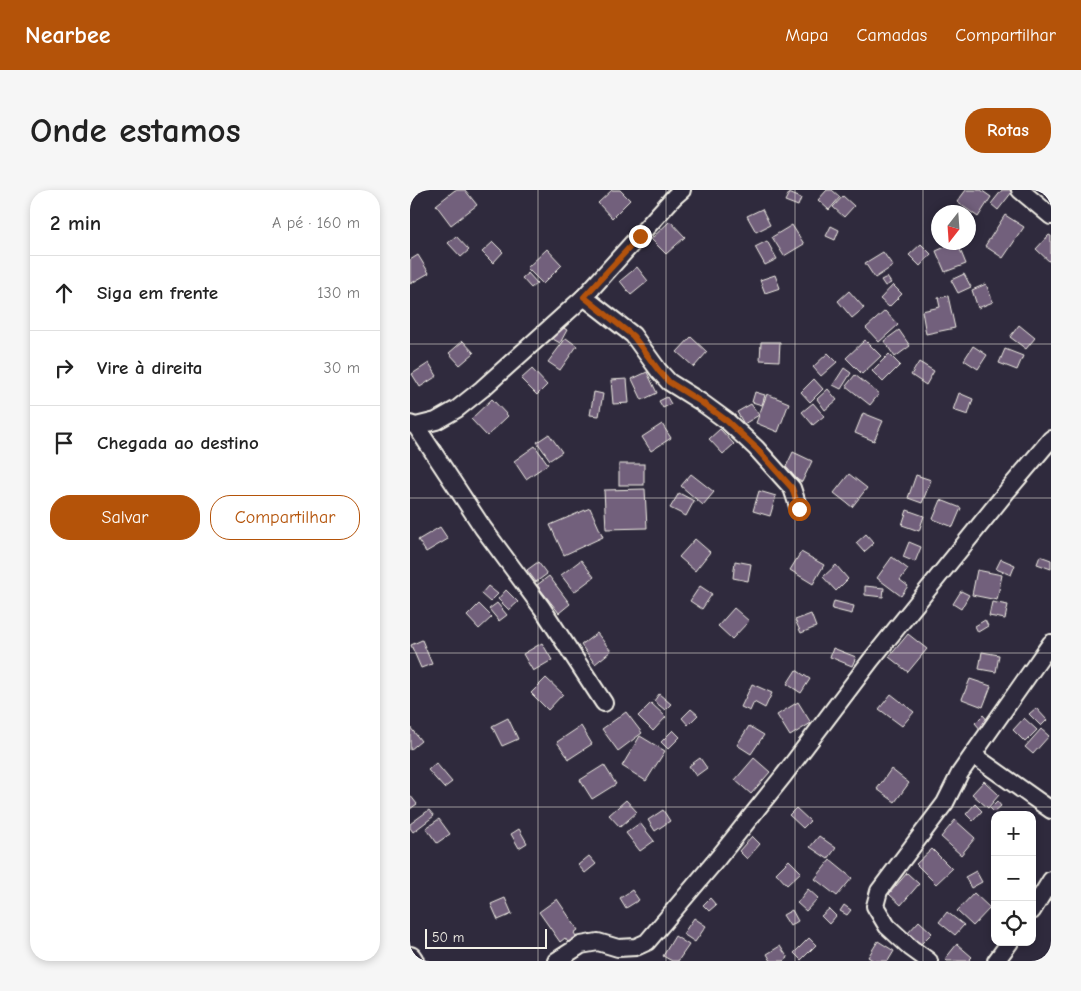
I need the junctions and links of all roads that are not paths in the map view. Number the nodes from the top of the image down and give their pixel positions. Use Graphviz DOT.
graph roads {
  1 [pos="1020,190"];
  2 [pos="675,192"];
  3 [pos="1051,216"];
  4 [pos="584,297"];
  5 [pos="413,425"];
  6 [pos="1051,439"];
  7 [pos="799,509"];
  8 [pos="1051,644"];
  9 [pos="604,703"];
  10 [pos="972,755"];
  11 [pos="1051,810"];
  12 [pos="1051,880"];
  13 [pos="1036,904"];
  14 [pos="1007,946"];
  15 [pos="556,961"];
  16 [pos="929,961"];
  17 [pos="996,961"];
  1 -- 3 [label="street"];
  2 -- 4 [label="street"];
  4 -- 5 [label="street"];
  4 -- 7 [label="street"];
  5 -- 9 [label="street"];
  6 -- 15 [label="street"];
  8 -- 10 [label="street"];
  10 -- 11 [label="street"];
  10 -- 16 [label="street"];
  12 -- 13 [label="street"];
  14 -- 17 [label="street"];
}
